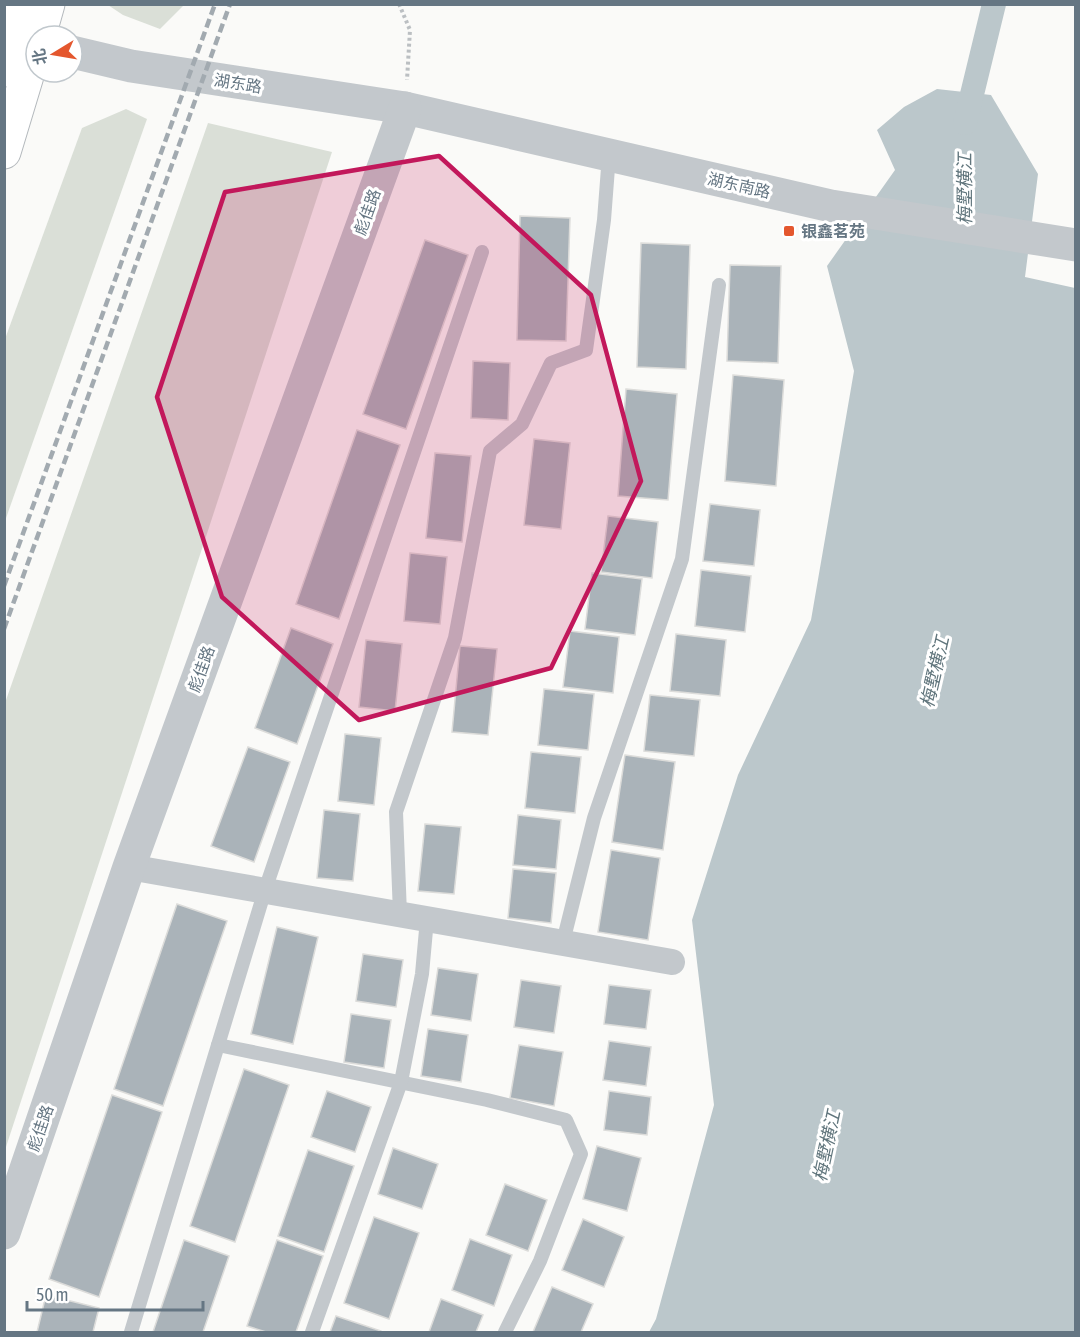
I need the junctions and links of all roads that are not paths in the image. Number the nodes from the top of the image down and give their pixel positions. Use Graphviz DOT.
graph roads {
  1 [pos="8,4"];
  2 [pos="26,4"];
  3 [pos="48,4"];
  4 [pos="22,36"];
  5 [pos="84,55"];
  6 [pos="4,70"];
  7 [pos="405,108"];
  8 [pos="4,152"];
  9 [pos="609,155"];
  10 [pos="1076,245"];
  11 [pos="482,252"];
  12 [pos="719,285"];
  13 [pos="129,867"];
  14 [pos="265,890"];
  15 [pos="400,914"];
  16 [pos="427,919"];
  17 [pos="563,942"];
  18 [pos="672,962"];
  19 [pos="218,1045"];
  20 [pos="401,1082"];
  21 [pos="4,1233"];
  22 [pos="131,1332"];
  23 [pos="312,1332"];
  24 [pos="505,1332"];
  1 -- 4 [label="main road"];
  2 -- 4 [label="main road"];
  3 -- 4 [label="main road"];
  4 -- 6 [label="main road"];
  4 -- 8 [label="main road"];
  5 -- 7 [label="street, 湖东路"];
  7 -- 9 [label="street, 湖东南路"];
  7 -- 13 [label="street, 彪佳路"];
  9 -- 10 [label="street, 湖东南路"];
  9 -- 15 [label="lane"];
  11 -- 14 [label="lane"];
  12 -- 17 [label="lane"];
  13 -- 14 [label="street"];
  13 -- 21 [label="street, 彪佳路"];
  14 -- 15 [label="street"];
  14 -- 19 [label="lane"];
  15 -- 16 [label="street"];
  16 -- 17 [label="street"];
  16 -- 20 [label="lane"];
  17 -- 18 [label="street"];
  19 -- 20 [label="lane"];
  19 -- 22 [label="lane"];
  20 -- 23 [label="lane"];
  20 -- 24 [label="lane"];
}
